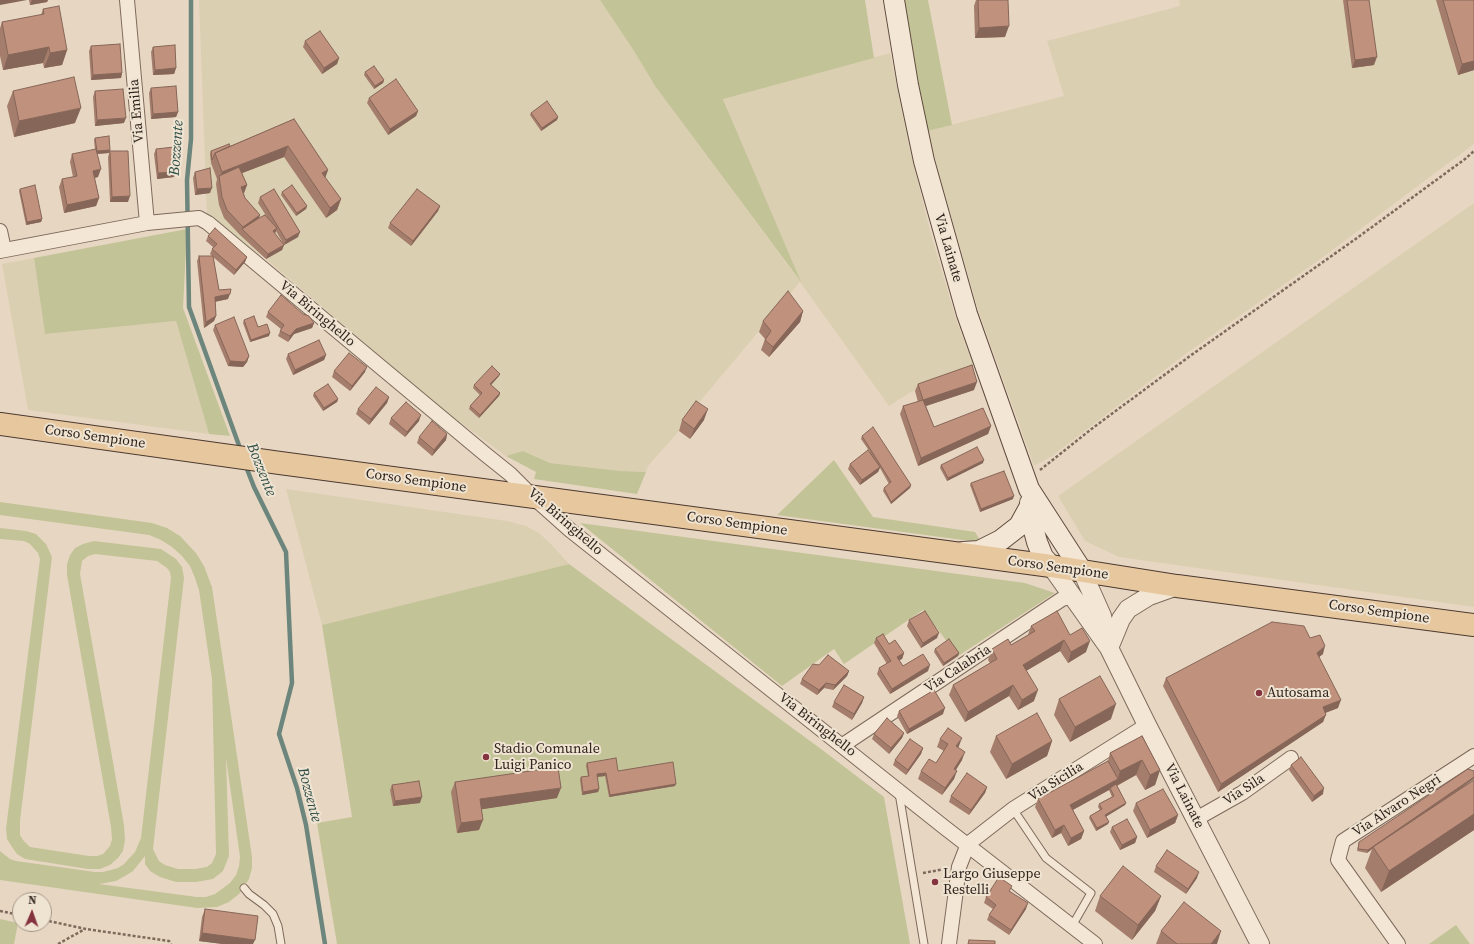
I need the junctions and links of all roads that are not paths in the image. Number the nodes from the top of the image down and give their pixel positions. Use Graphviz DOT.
graph roads {
  1 [pos="127,0"];
  2 [pos="894,0"];
  3 [pos="147,223"];
  4 [pos="0,231"];
  5 [pos="2,251"];
  6 [pos="0,424"];
  7 [pos="1028,491"];
  8 [pos="533,497"];
  9 [pos="954,553"];
  10 [pos="1051,566"];
  11 [pos="1082,571"];
  12 [pos="1177,586"];
  13 [pos="1074,596"];
  14 [pos="1474,625"];
  15 [pos="1109,648"];
  16 [pos="1147,724"];
  17 [pos="843,745"];
  18 [pos="1474,756"];
  19 [pos="1291,758"];
  20 [pos="899,791"];
  21 [pos="1013,809"];
  22 [pos="1196,819"];
  23 [pos="968,844"];
  24 [pos="244,888"];
  25 [pos="1072,926"];
  26 [pos="281,944"];
  27 [pos="924,944"];
  28 [pos="949,944"];
  29 [pos="1095,944"];
  30 [pos="1260,944"];
  31 [pos="1398,944"];
  1 -- 3 [label="street, Via Emilia"];
  2 -- 7 [label="main road, Via Lainate"];
  3 -- 5 [label="street, Via Biringhello"];
  3 -- 8 [label="street, Via Biringhello"];
  4 -- 5 [label="street"];
  6 -- 8 [label="main road, Corso Sempione"];
  7 -- 9 [label="main road"];
  7 -- 10 [label="main road, Via Lainate"];
  7 -- 11 [label="main road, Via Lainate"];
  8 -- 9 [label="main road, Corso Sempione"];
  8 -- 17 [label="street, Via Biringhello"];
  9 -- 10 [label="main road, Corso Sempione"];
  10 -- 11 [label="main road, Corso Sempione"];
  10 -- 13 [label="street, Via Lainate"];
  11 -- 12 [label="main road, Corso Sempione"];
  11 -- 15 [label="street, Via Lainate"];
  12 -- 14 [label="main road, Corso Sempione"];
  12 -- 15 [label="street"];
  13 -- 15 [label="street, Via Lainate"];
  13 -- 17 [label="street, Via Calabria"];
  15 -- 16 [label="street, Via Lainate"];
  16 -- 21 [label="street, Via Sicilia"];
  16 -- 22 [label="street, Via Lainate"];
  17 -- 20 [label="street, Via Biringhello"];
  18 -- 31 [label="street, Via Alvaro Negri"];
  19 -- 22 [label="street, Via Sila"];
  20 -- 23 [label="street, Via Biringhello"];
  20 -- 27 [label="lane"];
  21 -- 23 [label="street, Via Sicilia"];
  21 -- 25 [label="lane"];
  22 -- 30 [label="street, Via Lainate"];
  23 -- 25 [label="street, Via Biringhello"];
  23 -- 28 [label="street"];
  24 -- 26 [label="lane"];
  25 -- 29 [label="street, Via Biringhello"];
}
